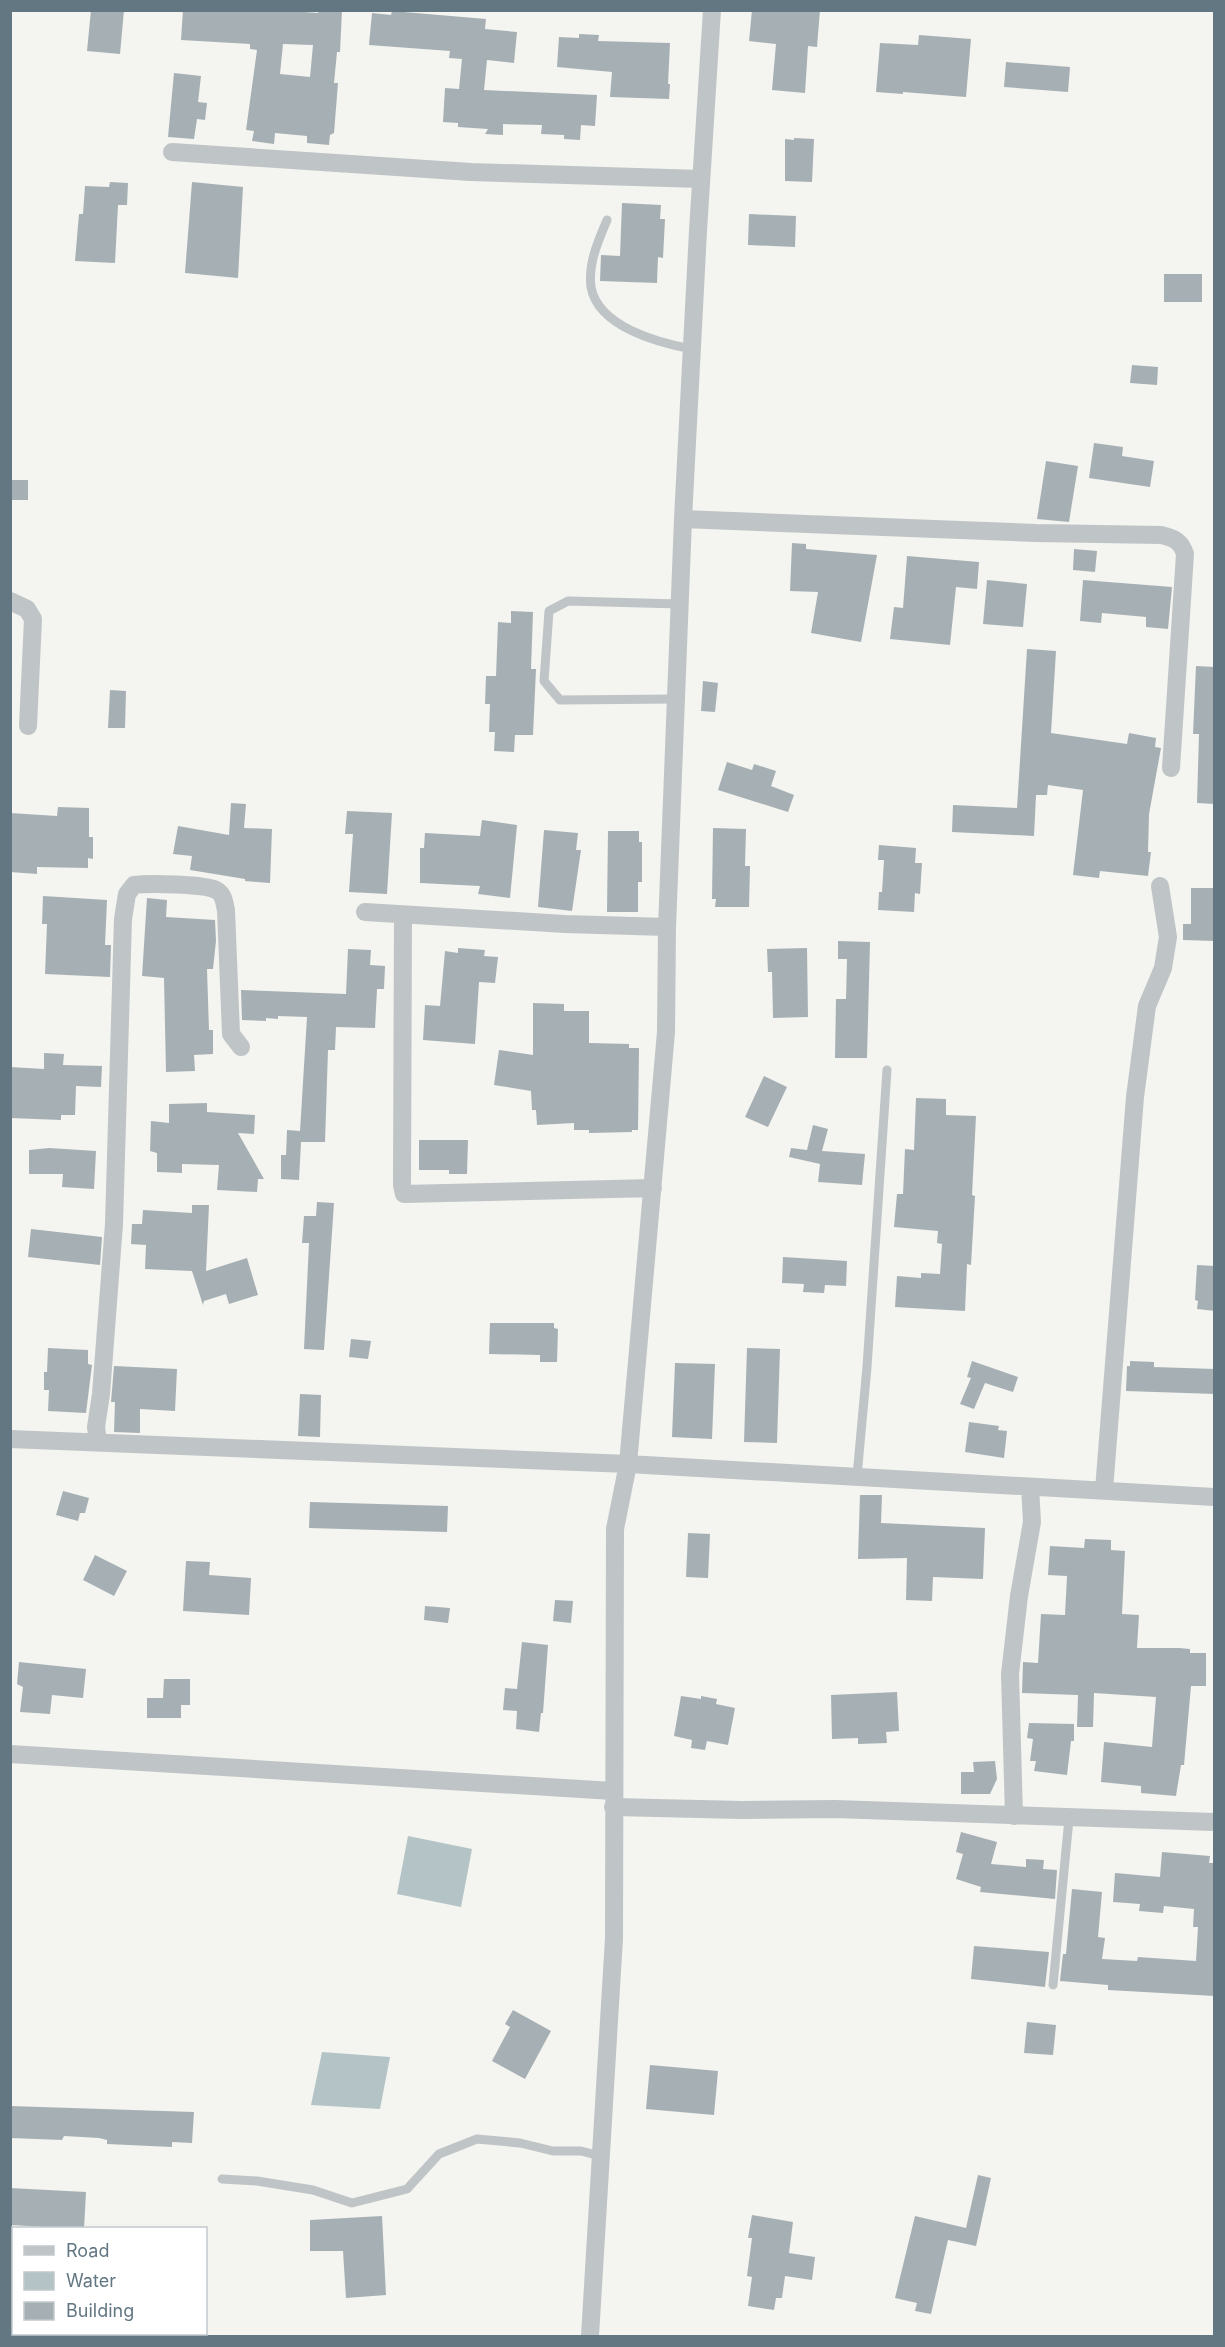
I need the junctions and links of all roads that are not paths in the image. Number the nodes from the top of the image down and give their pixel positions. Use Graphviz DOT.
graph roads {
  1 [pos="712,10"];
  2 [pos="172,152"];
  3 [pos="701,179"];
  4 [pos="607,220"];
  5 [pos="692,350"];
  6 [pos="683,519"];
  7 [pos="10,601"];
  8 [pos="680,604"];
  9 [pos="676,699"];
  10 [pos="28,726"];
  11 [pos="1171,768"];
  12 [pos="1160,886"];
  13 [pos="365,912"];
  14 [pos="403,915"];
  15 [pos="667,927"];
  16 [pos="241,1047"];
  17 [pos="887,1070"];
  18 [pos="653,1188"];
  19 [pos="10,1439"];
  20 [pos="98,1441"];
  21 [pos="628,1464"];
  22 [pos="857,1476"];
  23 [pos="1030,1487"];
  24 [pos="1104,1490"];
  25 [pos="1215,1497"];
  26 [pos="10,1754"];
  27 [pos="613,1799"];
  28 [pos="1014,1816"];
  29 [pos="1069,1819"];
  30 [pos="1215,1822"];
  31 [pos="1053,1985"];
  32 [pos="600,2156"];
  33 [pos="222,2179"];
  34 [pos="590,2337"];
  1 -- 3 [label="street"];
  2 -- 3 [label="street"];
  3 -- 5 [label="street"];
  4 -- 5 [label="lane"];
  5 -- 6 [label="street"];
  6 -- 8 [label="street"];
  6 -- 11 [label="street"];
  7 -- 10 [label="street"];
  8 -- 9 [label="street"];
  8 -- 9 [label="lane"];
  9 -- 15 [label="street"];
  12 -- 24 [label="street"];
  13 -- 14 [label="street"];
  14 -- 15 [label="street"];
  14 -- 18 [label="street"];
  15 -- 18 [label="street"];
  16 -- 20 [label="street"];
  17 -- 22 [label="lane"];
  18 -- 21 [label="street"];
  19 -- 20 [label="street"];
  20 -- 21 [label="street"];
  21 -- 22 [label="street"];
  21 -- 27 [label="street"];
  22 -- 23 [label="street"];
  23 -- 24 [label="street"];
  23 -- 28 [label="street"];
  24 -- 25 [label="street"];
  26 -- 27 [label="street"];
  27 -- 28 [label="street"];
  27 -- 32 [label="street"];
  28 -- 29 [label="street"];
  29 -- 30 [label="street"];
  29 -- 31 [label="lane"];
  32 -- 33 [label="lane"];
  32 -- 34 [label="street"];
}
